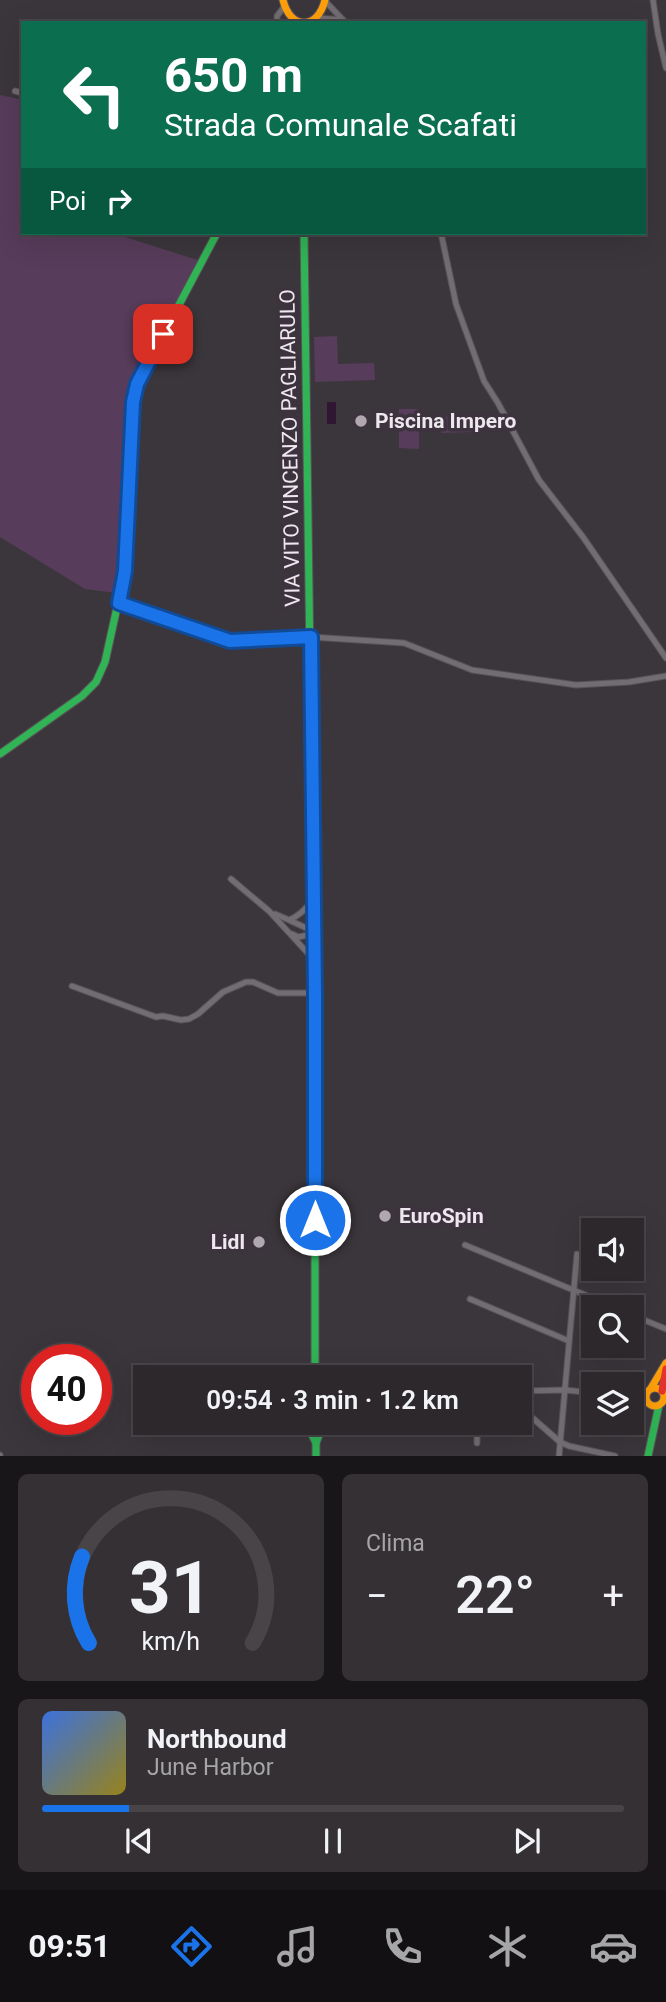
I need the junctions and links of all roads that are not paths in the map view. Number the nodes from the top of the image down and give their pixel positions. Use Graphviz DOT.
graph roads {
  1 [pos="325,0"];
  2 [pos="653,0"];
  3 [pos="283,2"];
  4 [pos="315,20"];
  5 [pos="277,21"];
  6 [pos="293,21"];
  7 [pos="343,21"];
  8 [pos="666,68"];
  9 [pos="15,91"];
  10 [pos="21,92"];
  11 [pos="216,235"];
  12 [pos="304,235"];
  13 [pos="441,235"];
  14 [pos="119,603"];
  15 [pos="311,637"];
  16 [pos="666,658"];
  17 [pos="666,676"];
  18 [pos="0,754"];
  19 [pos="231,879"];
  20 [pos="313,901"];
  21 [pos="269,911"];
  22 [pos="289,920"];
  23 [pos="289,932"];
  24 [pos="313,932"];
  25 [pos="314,961"];
  26 [pos="72,986"];
  27 [pos="315,993"];
  28 [pos="465,1245"];
  29 [pos="577,1254"];
  30 [pos="574,1291"];
  31 [pos="584,1295"];
  32 [pos="470,1299"];
  33 [pos="644,1320"];
  34 [pos="666,1329"];
  35 [pos="569,1340"];
  36 [pos="666,1363"];
  37 [pos="315,1365"];
  38 [pos="666,1369"];
  39 [pos="650,1389"];
  40 [pos="565,1390"];
  41 [pos="532,1391"];
  42 [pos="644,1391"];
  43 [pos="581,1392"];
  44 [pos="664,1393"];
  45 [pos="644,1402"];
  46 [pos="649,1404"];
  47 [pos="662,1404"];
  48 [pos="655,1416"];
  49 [pos="532,1417"];
  50 [pos="312,1435"];
  51 [pos="321,1435"];
  52 [pos="478,1435"];
  53 [pos="560,1441"];
  54 [pos="316,1443"];
  55 [pos="478,1443"];
  56 [pos="316,1456"];
  57 [pos="559,1456"];
  58 [pos="615,1456"];
  59 [pos="648,1456"];
  1 -- 4 [label="street"];
  1 -- 7 [label="street"];
  2 -- 8 [label="street"];
  3 -- 5 [label="street"];
  3 -- 6 [label="street"];
  9 -- 10 [label="street"];
  11 -- 14 [label="street"];
  12 -- 15 [label="street, VIA VITO VINCENZO PAGLIARULO"];
  13 -- 16 [label="street"];
  14 -- 15 [label="street"];
  14 -- 18 [label="street"];
  15 -- 17 [label="street"];
  15 -- 20 [label="street, VIA VITO VINCENZO PAGLIARULO"];
  19 -- 21 [label="street"];
  20 -- 22 [label="street"];
  20 -- 24 [label="street, VIA VITO VINCENZO PAGLIARULO"];
  21 -- 22 [label="street"];
  21 -- 23 [label="street"];
  22 -- 24 [label="street"];
  23 -- 24 [label="street"];
  23 -- 25 [label="street"];
  24 -- 25 [label="street, VIA VITO VINCENZO PAGLIARULO"];
  25 -- 27 [label="street, VIA VITO VINCENZO PAGLIARULO"];
  26 -- 27 [label="street"];
  27 -- 37 [label="street, VIA VITO VINCENZO PAGLIARULO"];
  28 -- 30 [label="street"];
  29 -- 30 [label="street"];
  30 -- 31 [label="street"];
  30 -- 35 [label="street"];
  32 -- 35 [label="street"];
  33 -- 34 [label="street"];
  35 -- 40 [label="street"];
  36 -- 39 [label="street"];
  38 -- 44 [label="street"];
  39 -- 42 [label="street"];
  39 -- 44 [label="street"];
  39 -- 46 [label="street"];
  40 -- 41 [label="street"];
  40 -- 43 [label="street"];
  40 -- 53 [label="street"];
  44 -- 47 [label="street"];
  45 -- 46 [label="street"];
  46 -- 47 [label="street"];
  46 -- 48 [label="street"];
  47 -- 48 [label="street"];
  48 -- 59 [label="street"];
  49 -- 53 [label="street"];
  50 -- 54 [label="street"];
  51 -- 54 [label="street"];
  52 -- 55 [label="street"];
  53 -- 57 [label="street"];
  53 -- 58 [label="street"];
  54 -- 56 [label="street"];
}
